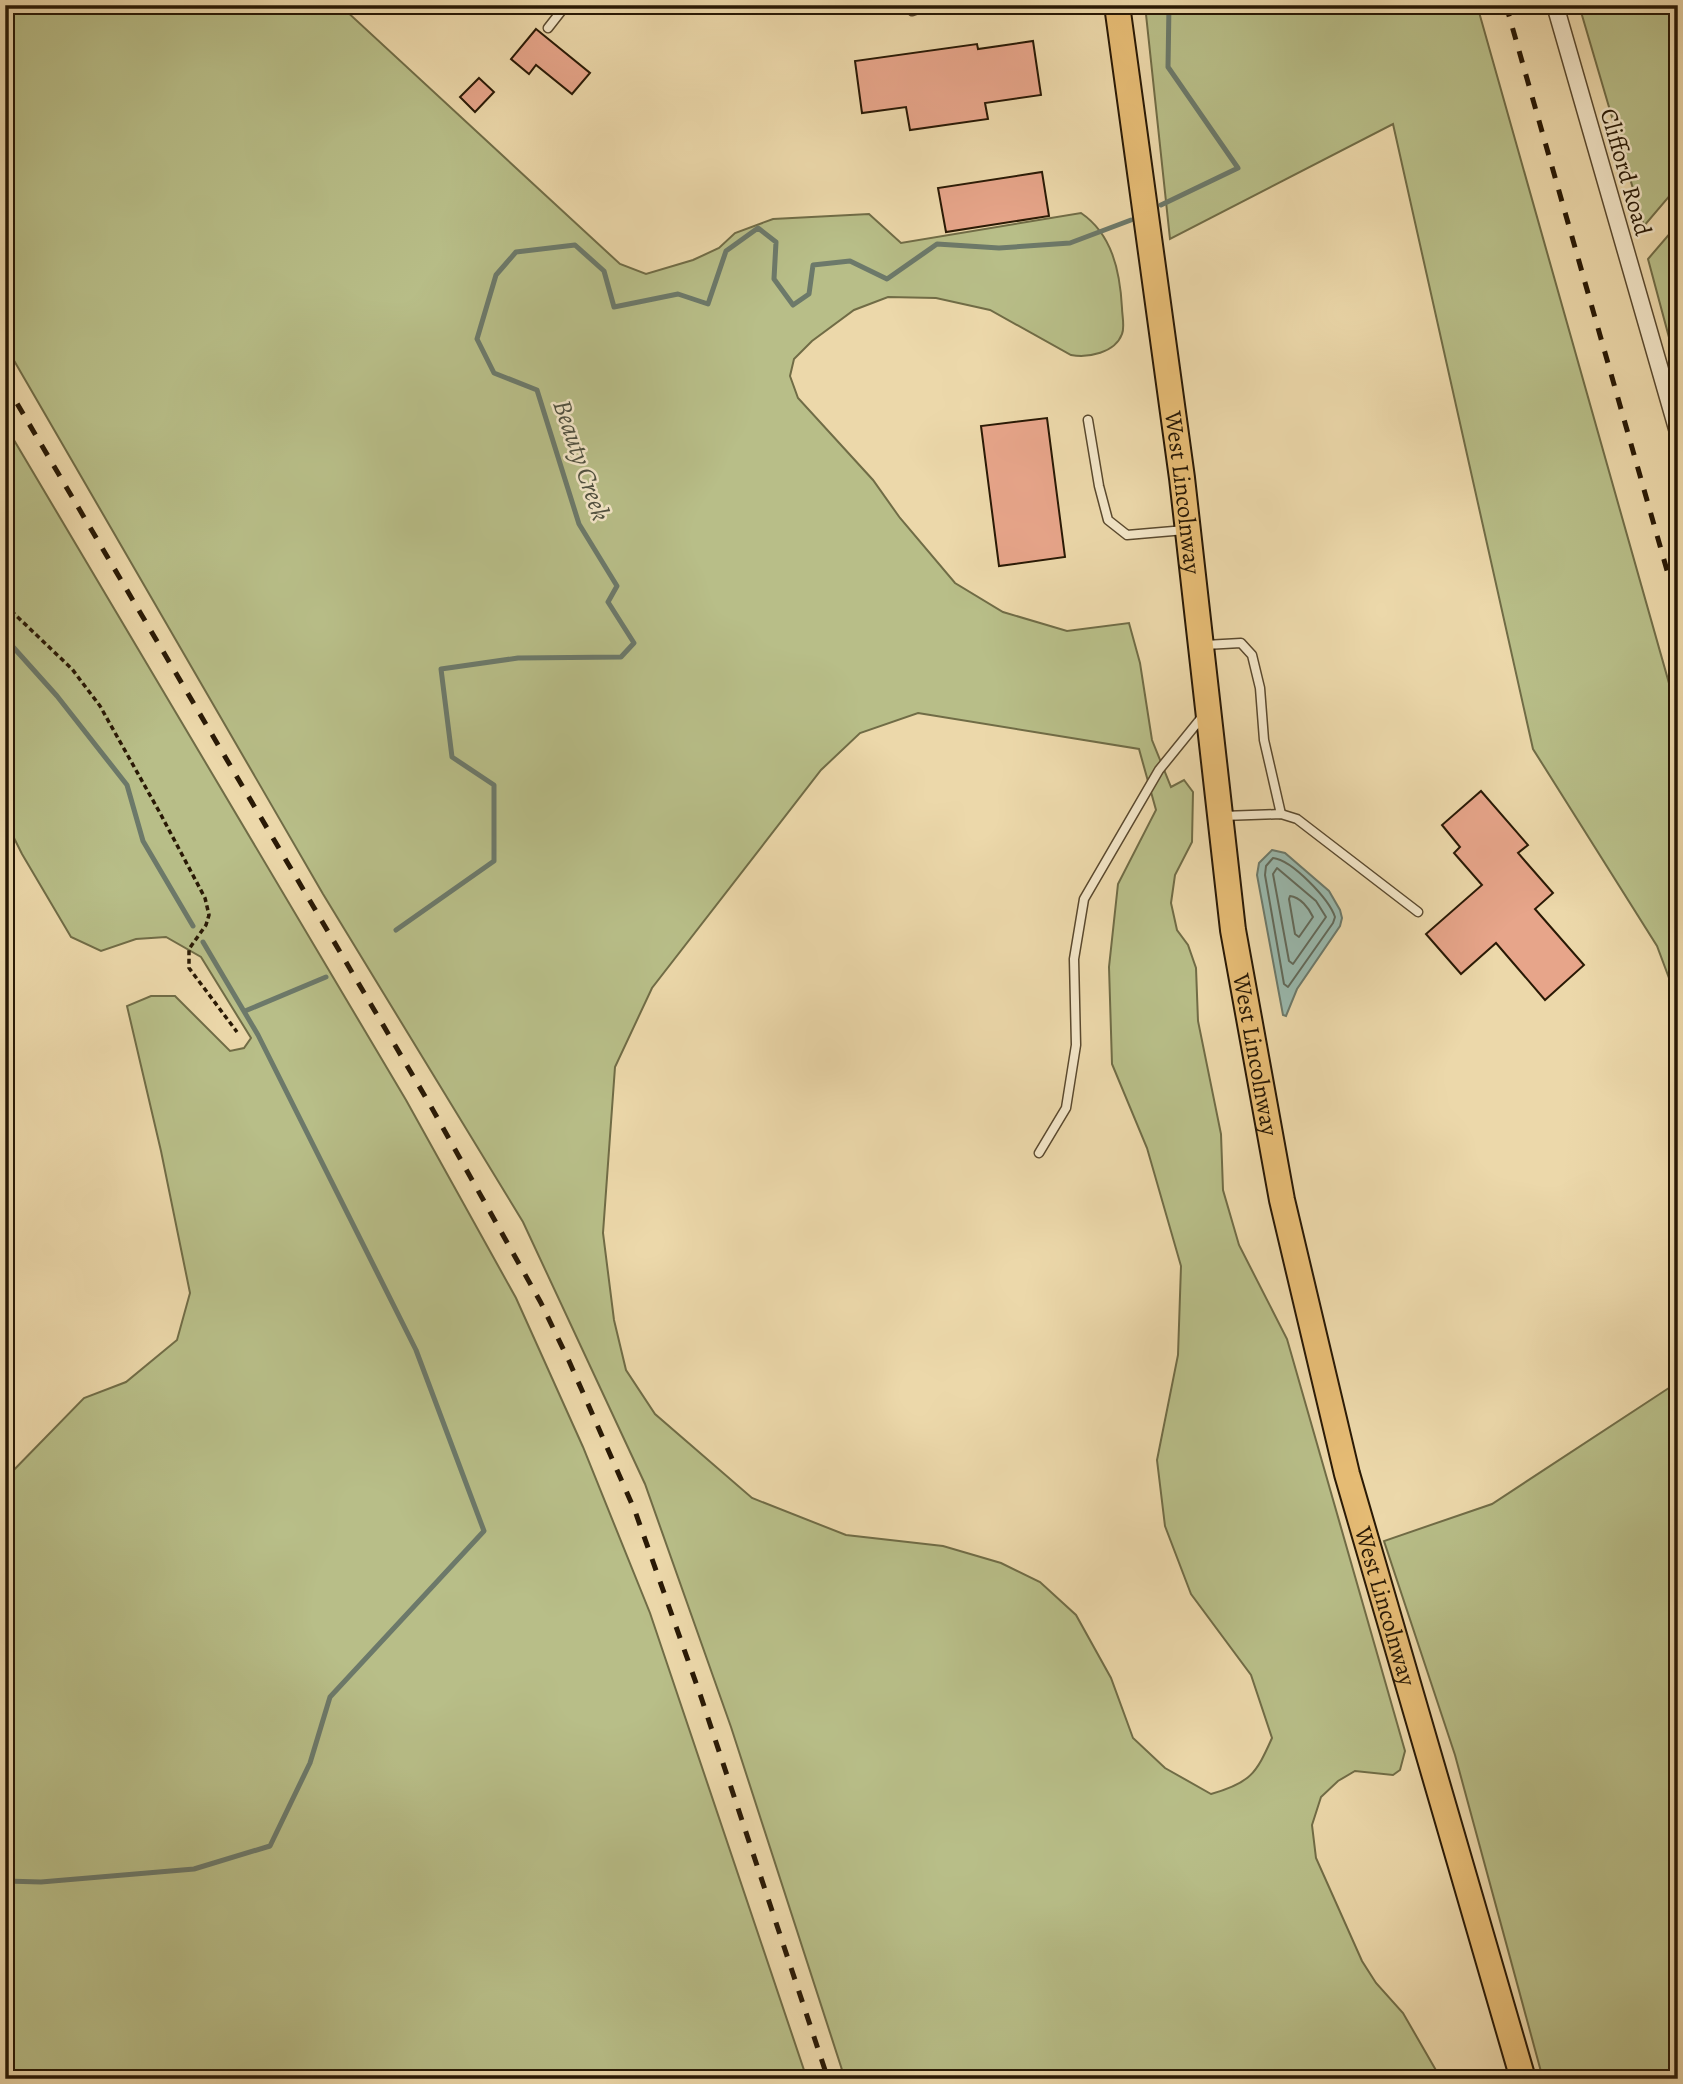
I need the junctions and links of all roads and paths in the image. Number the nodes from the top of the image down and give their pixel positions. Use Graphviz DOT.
graph roads {
  1 [pos="566,5"];
  2 [pos="929,5"];
  3 [pos="1118,5"];
  4 [pos="1555,5"];
  5 [pos="912,11"];
  6 [pos="548,28"];
  7 [pos="1088,420"];
  8 [pos="1678,432"];
  9 [pos="1188,530"];
  10 [pos="5,605"];
  11 [pos="1201,645"];
  12 [pos="1208,709"];
  13 [pos="1281,814"];
  14 [pos="1220,816"];
  15 [pos="1418,912"];
  16 [pos="237,1032"];
  17 [pos="1039,1153"];
  18 [pos="1523,2079"];
  1 -- 6 [label="lane"];
  2 -- 5 [label="lane"];
  3 -- 9 [label="main road, West Lincolnway"];
  4 -- 8 [label="street, Clifford Road"];
  7 -- 9 [label="lane"];
  9 -- 11 [label="main road, West Lincolnway"];
  10 -- 16 [label="path"];
  11 -- 12 [label="main road, West Lincolnway"];
  11 -- 13 [label="lane"];
  12 -- 14 [label="main road, West Lincolnway"];
  12 -- 17 [label="lane"];
  13 -- 14 [label="lane"];
  13 -- 15 [label="lane"];
  14 -- 18 [label="main road, West Lincolnway"];
}
